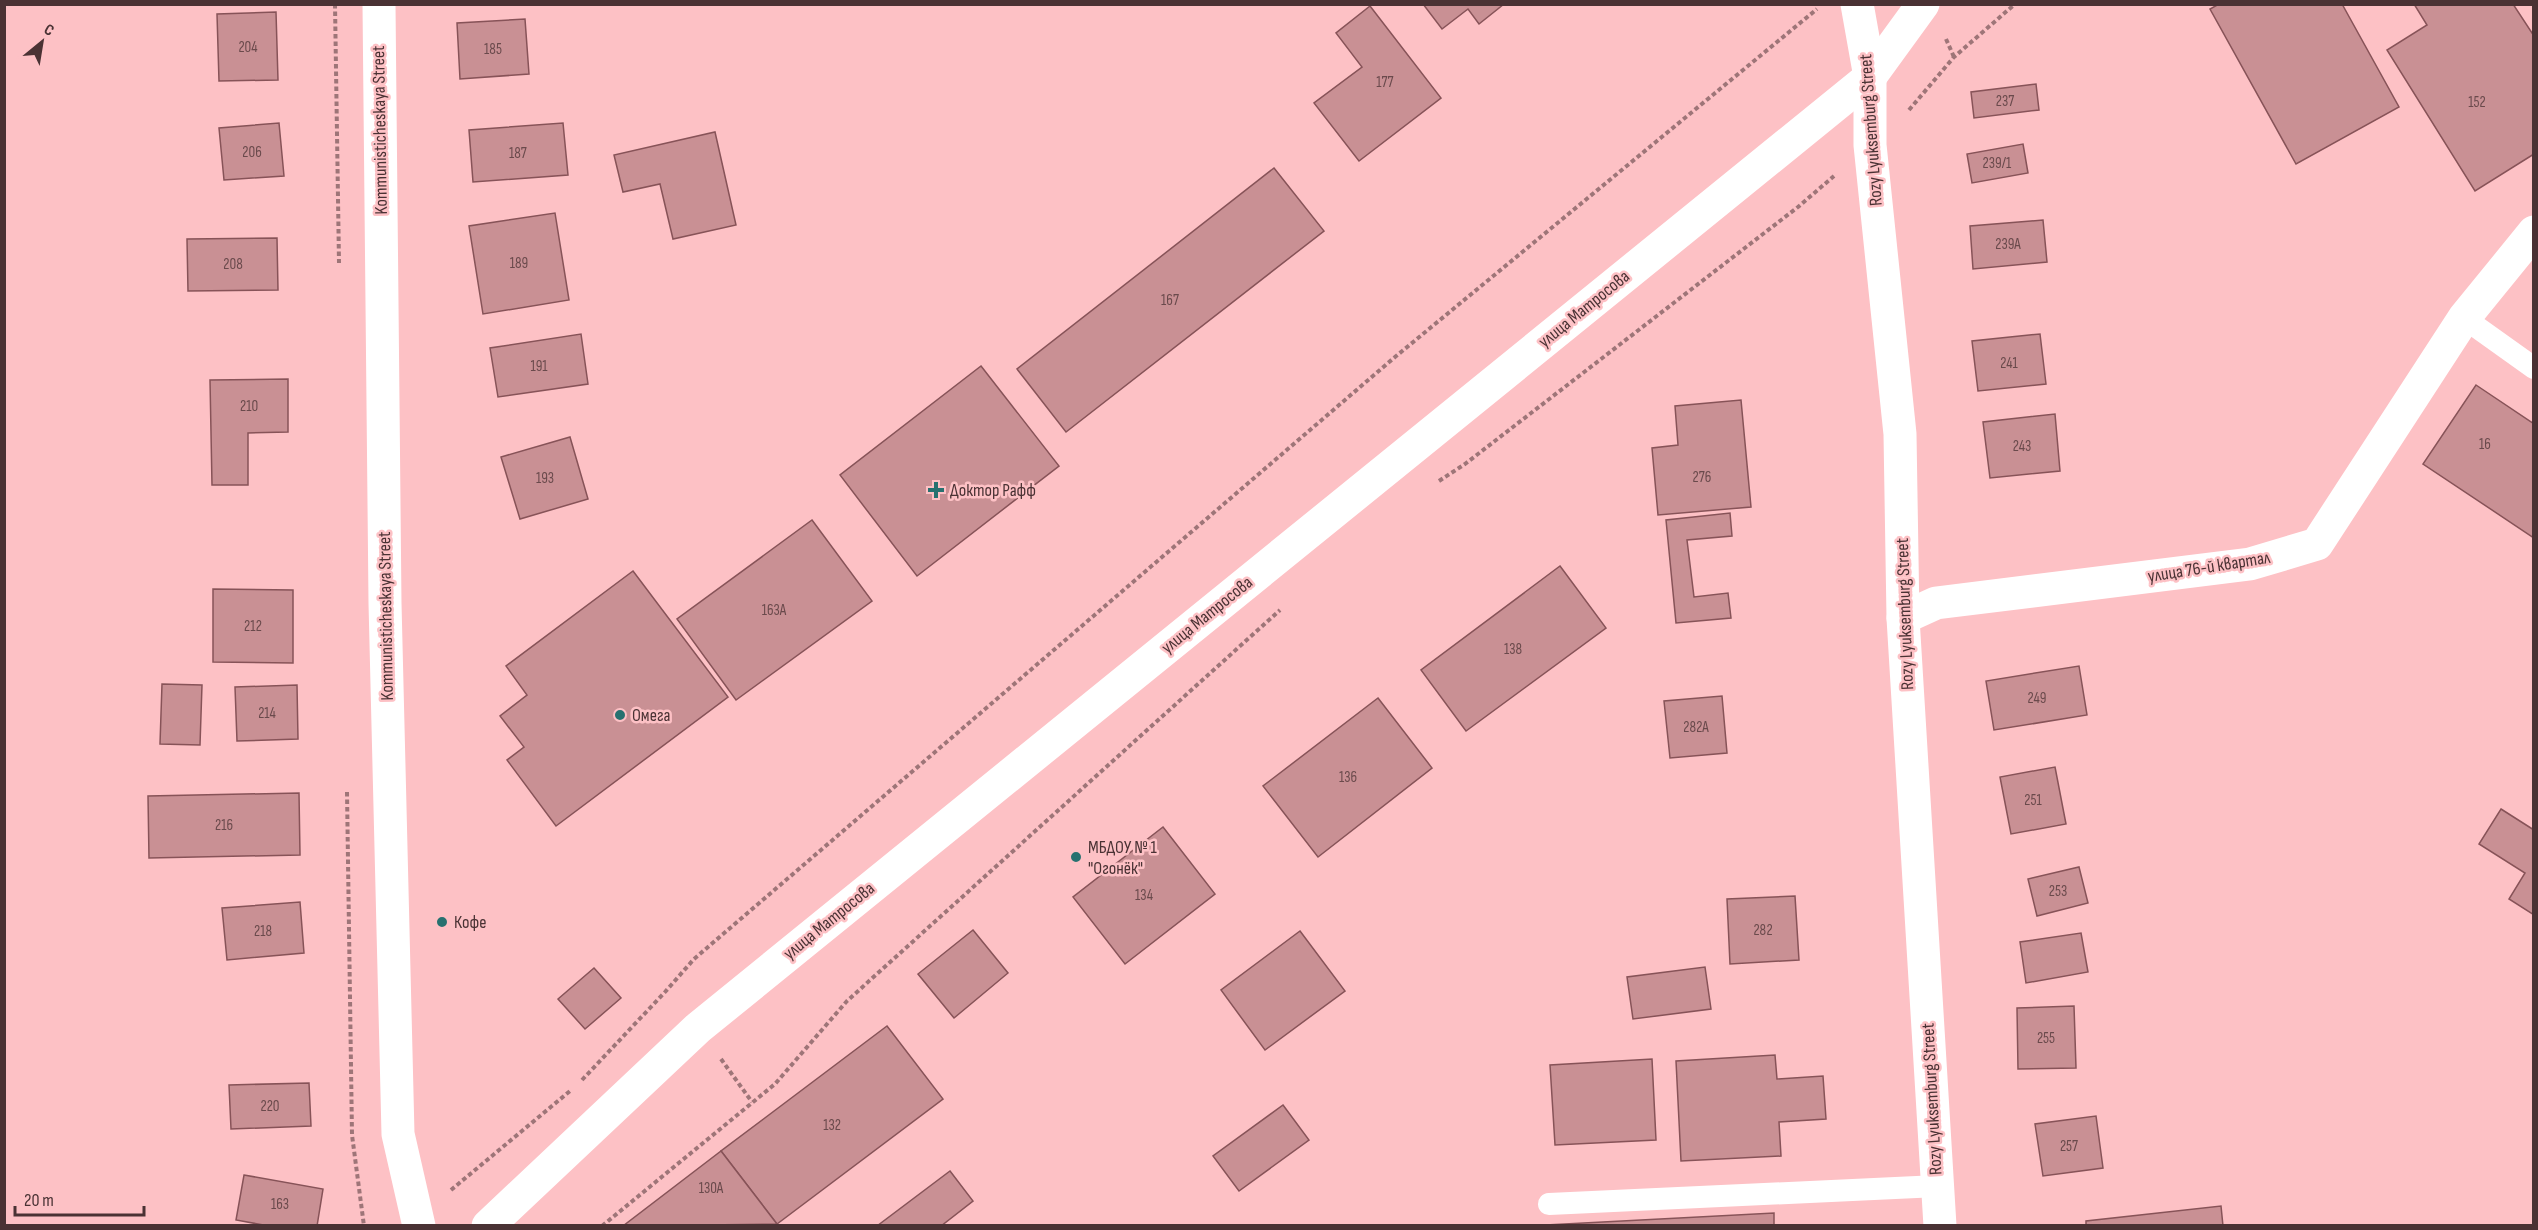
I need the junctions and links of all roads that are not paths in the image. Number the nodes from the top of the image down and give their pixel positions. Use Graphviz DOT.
graph roads {
  1 [pos="379,4"];
  2 [pos="1857,4"];
  3 [pos="1923,4"];
  4 [pos="1870,77"];
  5 [pos="2534,232"];
  6 [pos="2464,318"];
  7 [pos="2534,368"];
  8 [pos="1903,618"];
  9 [pos="1938,1186"];
  10 [pos="1549,1204"];
  11 [pos="418,1222"];
  12 [pos="488,1226"];
  13 [pos="1940,1226"];
  1 -- 11 [label="street, Kommunisticheskaya Street"];
  2 -- 4 [label="street, Rozy Lyuksemburg Street"];
  3 -- 4 [label="street, улица Матросова"];
  4 -- 8 [label="street, Rozy Lyuksemburg Street"];
  4 -- 12 [label="street, улица Матросова"];
  5 -- 6 [label="street, улица 76-й квартал"];
  6 -- 7 [label="lane"];
  6 -- 8 [label="street, улица 76-й квартал"];
  8 -- 9 [label="street, Rozy Lyuksemburg Street"];
  9 -- 10 [label="lane"];
  9 -- 13 [label="street, Rozy Lyuksemburg Street"];
}
